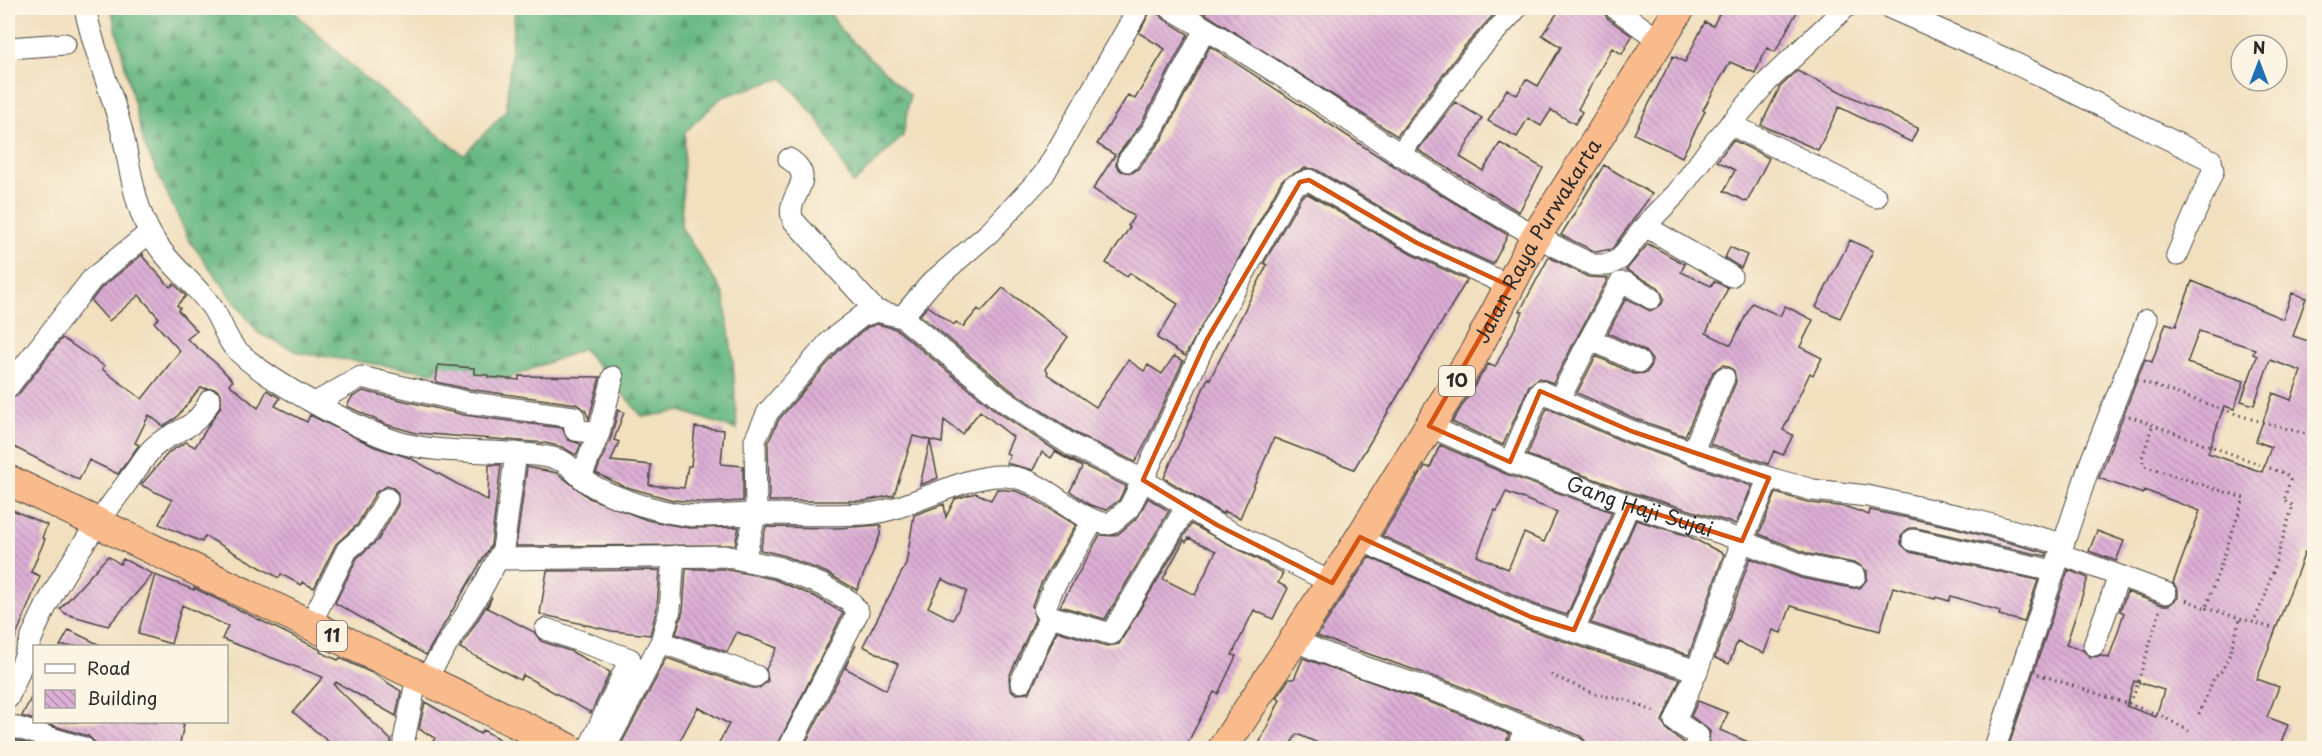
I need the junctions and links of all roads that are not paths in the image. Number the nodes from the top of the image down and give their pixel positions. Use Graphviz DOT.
graph roads {
  1 [pos="85,8"];
  2 [pos="1139,8"];
  3 [pos="1170,8"];
  4 [pos="1517,8"];
  5 [pos="1615,8"];
  6 [pos="1680,8"];
  7 [pos="1845,8"];
  8 [pos="1890,8"];
  9 [pos="1206,29"];
  10 [pos="1660,41"];
  11 [pos="65,44"];
  12 [pos="8,48"];
  13 [pos="1730,124"];
  14 [pos="1399,155"];
  15 [pos="789,159"];
  16 [pos="1128,161"];
  17 [pos="1876,197"];
  18 [pos="1645,226"];
  19 [pos="150,233"];
  20 [pos="1534,237"];
  21 [pos="2177,255"];
  22 [pos="1731,276"];
  23 [pos="1510,286"];
  24 [pos="1651,298"];
  25 [pos="876,311"];
  26 [pos="902,317"];
  27 [pos="2147,320"];
  28 [pos="1590,339"];
  29 [pos="1639,362"];
  30 [pos="613,377"];
  31 [pos="1724,378"];
  32 [pos="8,387"];
  33 [pos="1560,398"];
  34 [pos="210,400"];
  35 [pos="315,403"];
  36 [pos="1429,426"];
  37 [pos="599,433"];
  38 [pos="516,453"];
  39 [pos="1692,453"];
  40 [pos="1510,462"];
  41 [pos="581,477"];
  42 [pos="1769,478"];
  43 [pos="8,480"];
  44 [pos="1143,480"];
  45 [pos="387,499"];
  46 [pos="1629,505"];
  47 [pos="1187,506"];
  48 [pos="756,513"];
  49 [pos="1092,523"];
  50 [pos="97,524"];
  51 [pos="1360,537"];
  52 [pos="1913,540"];
  53 [pos="1742,541"];
  54 [pos="674,556"];
  55 [pos="2059,557"];
  56 [pos="498,558"];
  57 [pos="744,560"];
  58 [pos="1855,576"];
  59 [pos="2120,576"];
  60 [pos="1332,583"];
  61 [pos="2166,593"];
  62 [pos="1050,616"];
  63 [pos="310,625"];
  64 [pos="546,629"];
  65 [pos="1574,630"];
  66 [pos="1295,641"];
  67 [pos="662,642"];
  68 [pos="2094,645"];
  69 [pos="1697,671"];
  70 [pos="756,676"];
  71 [pos="420,679"];
  72 [pos="1021,682"];
  73 [pos="8,698"];
  74 [pos="8,725"];
  75 [pos="1526,728"];
  76 [pos="84,748"];
  77 [pos="404,748"];
  78 [pos="568,748"];
  79 [pos="589,748"];
  80 [pos="605,748"];
  81 [pos="789,748"];
  82 [pos="1223,748"];
  83 [pos="1517,748"];
  84 [pos="1575,748"];
  85 [pos="1695,748"];
  86 [pos="1995,748"];
  1 -- 19 [label="street"];
  2 -- 26 [label="street"];
  3 -- 9 [label="street"];
  4 -- 14 [label="street"];
  5 -- 10 [label="street"];
  6 -- 10 [label="highway, Jalan Raya Purwakarta / 10"];
  7 -- 13 [label="street"];
  8 -- 21 [label="street"];
  9 -- 14 [label="street"];
  9 -- 16 [label="street"];
  10 -- 20 [label="highway, Jalan Raya Purwakarta / 10"];
  11 -- 12 [label="street"];
  13 -- 17 [label="street"];
  13 -- 18 [label="street"];
  14 -- 20 [label="street"];
  15 -- 25 [label="street"];
  18 -- 20 [label="street"];
  18 -- 22 [label="street"];
  19 -- 32 [label="street"];
  19 -- 35 [label="street"];
  20 -- 23 [label="highway, Jalan Raya Purwakarta / 10"];
  23 -- 36 [label="highway, Jalan Raya Purwakarta / 10"];
  23 -- 44 [label="street"];
  24 -- 28 [label="street"];
  25 -- 26 [label="street"];
  25 -- 48 [label="street"];
  26 -- 44 [label="street"];
  27 -- 55 [label="street"];
  28 -- 29 [label="street"];
  28 -- 33 [label="street"];
  30 -- 37 [label="street"];
  31 -- 39 [label="street"];
  33 -- 39 [label="street"];
  33 -- 40 [label="street"];
  34 -- 50 [label="street"];
  35 -- 37 [label="street"];
  35 -- 38 [label="street"];
  36 -- 40 [label="street, Gang Haji Sujai"];
  36 -- 51 [label="highway, Jalan Raya Purwakarta / 10"];
  37 -- 41 [label="street"];
  38 -- 41 [label="street"];
  38 -- 56 [label="street"];
  39 -- 42 [label="street"];
  40 -- 46 [label="street, Gang Haji Sujai"];
  41 -- 48 [label="street"];
  42 -- 53 [label="street"];
  42 -- 55 [label="street"];
  43 -- 50 [label="highway, 11"];
  44 -- 47 [label="street"];
  44 -- 49 [label="street"];
  45 -- 63 [label="street"];
  46 -- 53 [label="street, Gang Haji Sujai"];
  46 -- 65 [label="street"];
  47 -- 60 [label="street"];
  47 -- 62 [label="street"];
  48 -- 49 [label="street"];
  48 -- 57 [label="street"];
  49 -- 62 [label="street"];
  50 -- 63 [label="highway, 11"];
  50 -- 73 [label="street"];
  51 -- 60 [label="highway, Jalan Raya Purwakarta / 10"];
  51 -- 65 [label="street"];
  52 -- 55 [label="street"];
  53 -- 58 [label="street, Gang Haji Sujai"];
  53 -- 69 [label="street"];
  54 -- 56 [label="street"];
  54 -- 57 [label="street"];
  54 -- 67 [label="street"];
  55 -- 59 [label="street"];
  55 -- 86 [label="street"];
  56 -- 71 [label="street"];
  57 -- 81 [label="street"];
  59 -- 61 [label="street"];
  59 -- 68 [label="street"];
  60 -- 66 [label="highway, Jalan Raya Purwakarta / 10"];
  62 -- 72 [label="street"];
  63 -- 71 [label="highway, 11"];
  64 -- 79 [label="street"];
  65 -- 69 [label="street"];
  66 -- 75 [label="street"];
  66 -- 82 [label="highway, Jalan Raya Purwakarta / 10"];
  67 -- 70 [label="street"];
  67 -- 80 [label="street"];
  69 -- 85 [label="street"];
  71 -- 77 [label="street"];
  71 -- 78 [label="highway, 11"];
  74 -- 76 [label="street"];
  75 -- 83 [label="street"];
  75 -- 84 [label="street"];
}
